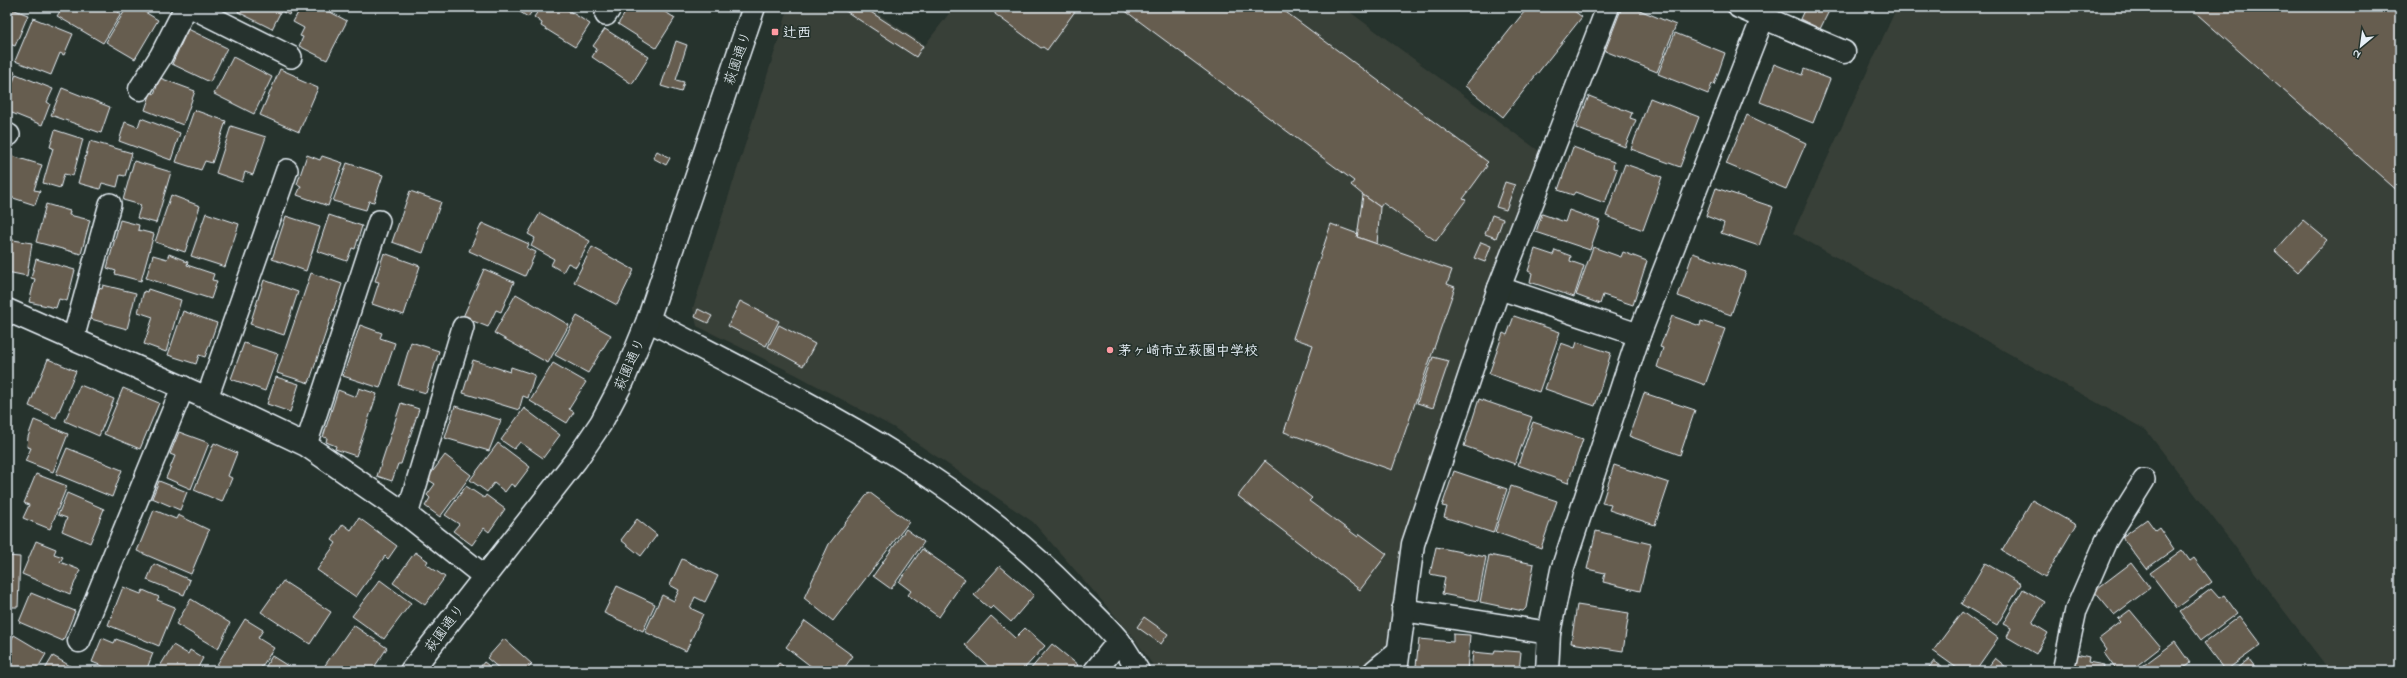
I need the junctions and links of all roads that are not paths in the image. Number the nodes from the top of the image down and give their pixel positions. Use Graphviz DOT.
graph roads {
  1 [pos="186,7"];
  2 [pos="191,7"];
  3 [pos="754,7"];
  4 [pos="1608,7"];
  5 [pos="1739,7"];
  6 [pos="1765,12"];
  7 [pos="1844,52"];
  8 [pos="291,57"];
  9 [pos="140,89"];
  10 [pos="287,170"];
  11 [pos="110,204"];
  12 [pos="379,221"];
  13 [pos="1499,288"];
  14 [pos="7,310"];
  15 [pos="648,320"];
  16 [pos="463,327"];
  17 [pos="1639,335"];
  18 [pos="73,339"];
  19 [pos="183,387"];
  20 [pos="208,398"];
  21 [pos="306,445"];
  22 [pos="2144,480"];
  23 [pos="407,515"];
  24 [pos="484,576"];
  25 [pos="1403,610"];
  26 [pos="1549,633"];
  27 [pos="79,641"];
  28 [pos="1119,641"];
  29 [pos="1397,661"];
  30 [pos="411,671"];
  31 [pos="1095,671"];
  32 [pos="1138,671"];
  33 [pos="1374,671"];
  34 [pos="1547,671"];
  35 [pos="2063,671"];
  1 -- 9 [label="street"];
  2 -- 8 [label="lane"];
  3 -- 15 [label="street, 萩園通り"];
  4 -- 13 [label="street"];
  5 -- 6 [label="street"];
  6 -- 7 [label="street"];
  6 -- 17 [label="street"];
  10 -- 20 [label="lane"];
  11 -- 18 [label="lane"];
  12 -- 21 [label="lane"];
  13 -- 17 [label="street"];
  13 -- 25 [label="street"];
  14 -- 18 [label="street"];
  15 -- 24 [label="street, 萩園通り"];
  15 -- 28 [label="street"];
  16 -- 23 [label="lane"];
  17 -- 26 [label="street"];
  18 -- 19 [label="street"];
  19 -- 20 [label="street"];
  19 -- 27 [label="street"];
  20 -- 21 [label="street"];
  21 -- 23 [label="street"];
  22 -- 35 [label="lane"];
  23 -- 24 [label="street"];
  24 -- 30 [label="street, 萩園通り"];
  25 -- 26 [label="street"];
  25 -- 29 [label="street"];
  26 -- 34 [label="street"];
  28 -- 31 [label="street"];
  28 -- 32 [label="street"];
  29 -- 33 [label="lane"];
}
